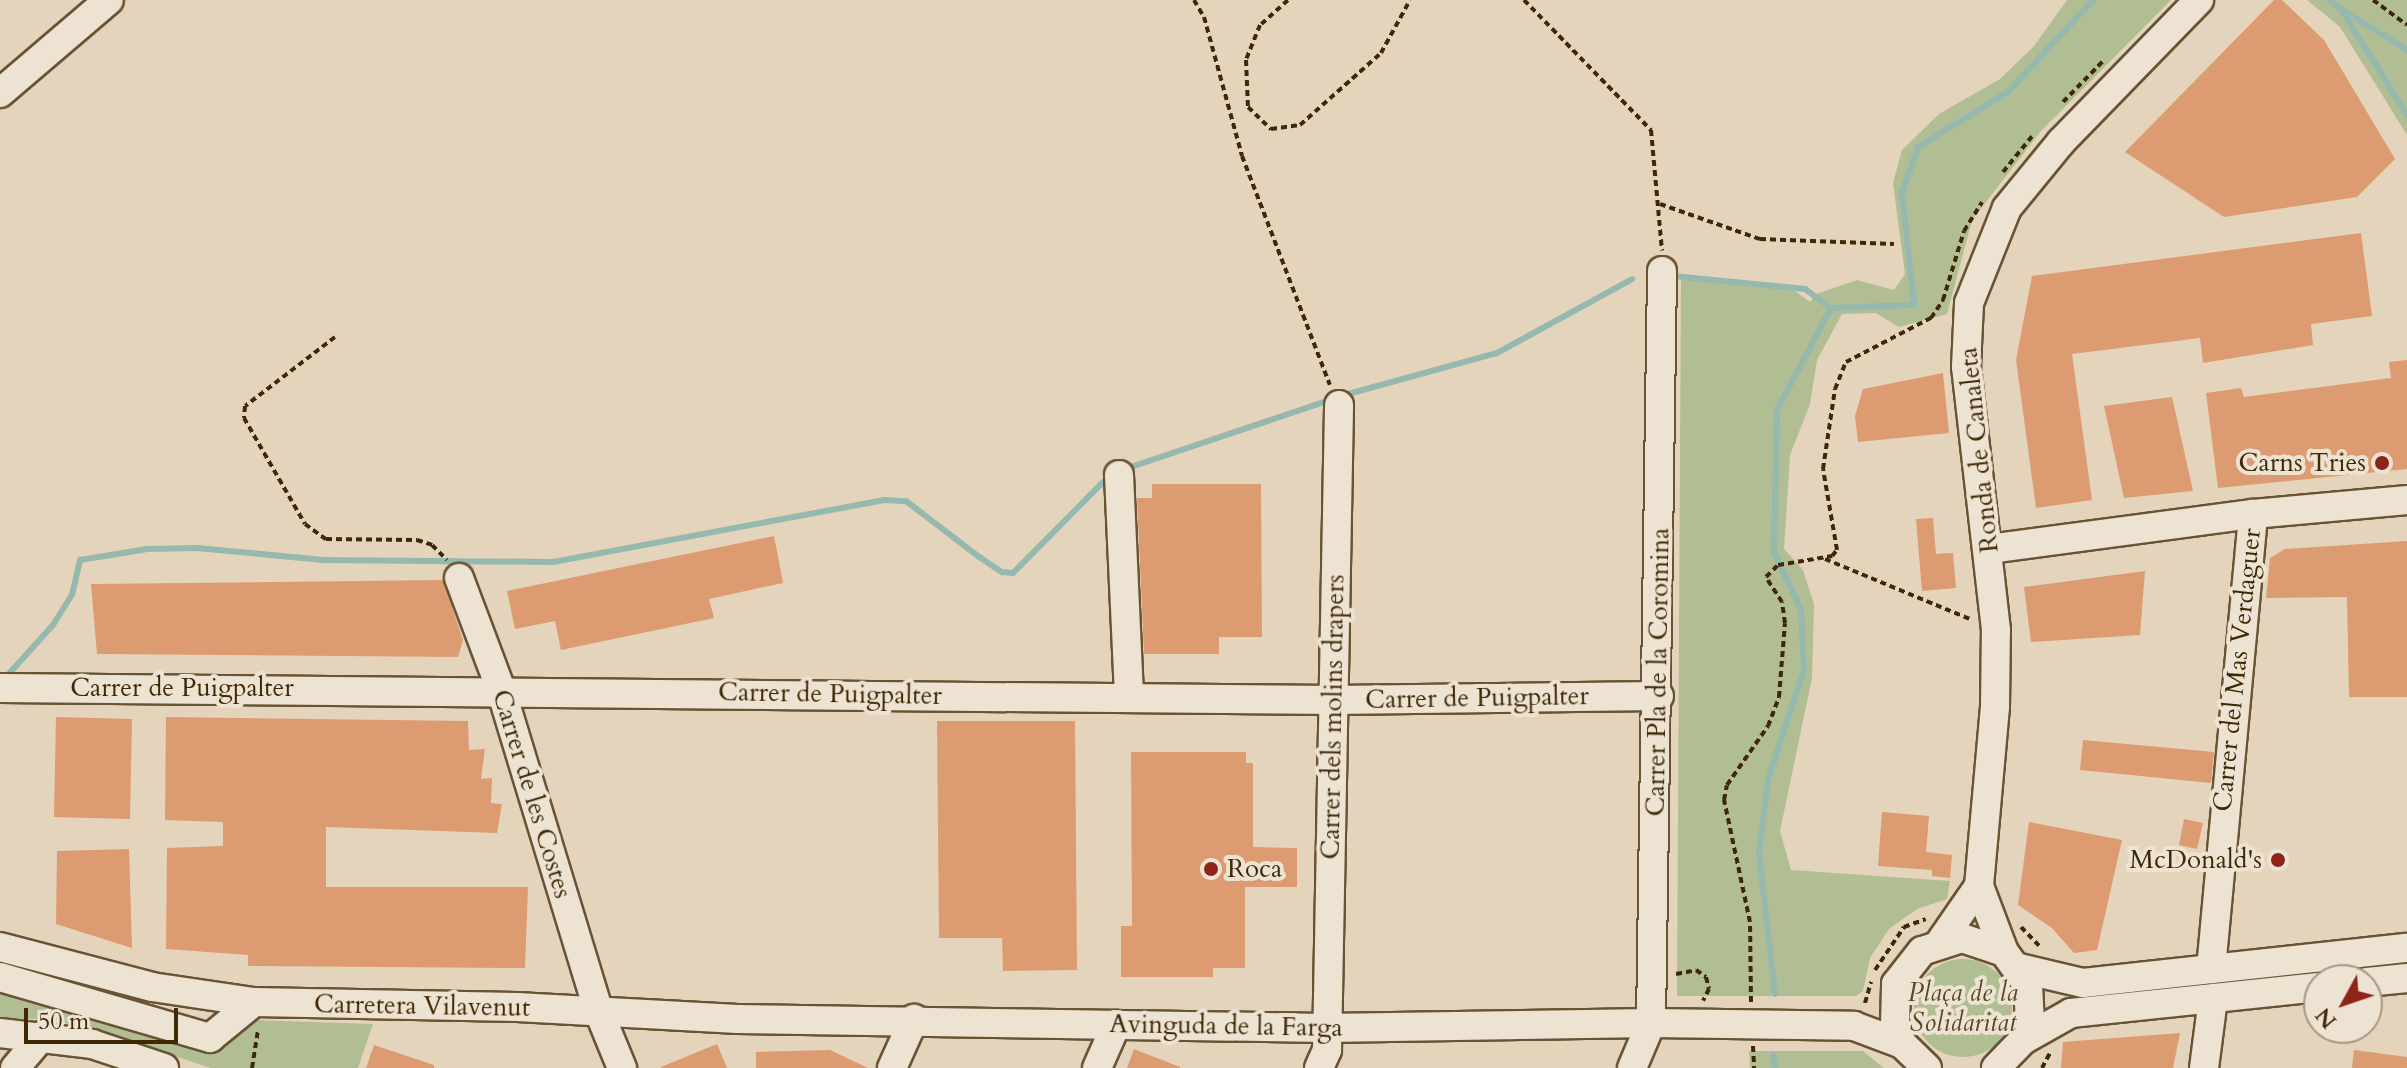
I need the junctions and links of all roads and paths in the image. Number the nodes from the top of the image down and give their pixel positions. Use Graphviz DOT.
graph roads {
  1 [pos="109,0"];
  2 [pos="1194,0"];
  3 [pos="1288,0"];
  4 [pos="1410,0"];
  5 [pos="1524,0"];
  6 [pos="2199,0"];
  7 [pos="2373,0"];
  8 [pos="2407,25"];
  9 [pos="2113,51"];
  10 [pos="0,93"];
  11 [pos="2053,113"];
  12 [pos="2043,124"];
  13 [pos="1997,180"];
  14 [pos="1989,192"];
  15 [pos="1660,204"];
  16 [pos="1894,244"];
  17 [pos="1662,271"];
  18 [pos="335,337"];
  19 [pos="1339,405"];
  20 [pos="1119,475"];
  21 [pos="2407,500"];
  22 [pos="2253,514"];
  23 [pos="1989,549"];
  24 [pos="1822,558"];
  25 [pos="459,578"];
  26 [pos="1996,630"];
  27 [pos="0,688"];
  28 [pos="501,690"];
  29 [pos="1659,696"];
  30 [pos="1129,697"];
  31 [pos="1334,700"];
  32 [pos="1979,886"];
  33 [pos="1941,941"];
  34 [pos="0,947"];
  35 [pos="2407,948"];
  36 [pos="2011,960"];
  37 [pos="2211,969"];
  38 [pos="0,977"];
  39 [pos="2407,978"];
  40 [pos="2383,980"];
  41 [pos="1670,987"];
  42 [pos="2303,989"];
  43 [pos="2213,999"];
  44 [pos="258,1002"];
  45 [pos="1892,1005"];
  46 [pos="1695,1007"];
  47 [pos="599,1012"];
  48 [pos="914,1019"];
  49 [pos="1651,1023"];
  50 [pos="1116,1025"];
  51 [pos="1752,1025"];
  52 [pos="1854,1026"];
  53 [pos="1326,1028"];
  54 [pos="0,1033"];
  55 [pos="43,1035"];
  56 [pos="2023,1040"];
  57 [pos="1902,1044"];
  58 [pos="15,1068"];
  59 [pos="164,1068"];
  60 [pos="252,1068"];
  61 [pos="622,1068"];
  62 [pos="892,1068"];
  63 [pos="1097,1068"];
  64 [pos="1319,1068"];
  65 [pos="1632,1068"];
  66 [pos="1927,1068"];
  67 [pos="1996,1068"];
  68 [pos="2204,1068"];
  1 -- 10 [label="street"];
  2 -- 19 [label="path"];
  3 -- 4 [label="path"];
  5 -- 15 [label="path"];
  6 -- 23 [label="street, Ronda de Canaleta"];
  7 -- 8 [label="path"];
  9 -- 11 [label="path"];
  12 -- 13 [label="path"];
  14 -- 24 [label="path"];
  15 -- 16 [label="path"];
  15 -- 17 [label="path"];
  17 -- 29 [label="street, Carrer Pla de la Coromina"];
  18 -- 25 [label="path"];
  19 -- 31 [label="street, Carrer dels molins drapers"];
  20 -- 30 [label="street"];
  21 -- 22 [label="street"];
  22 -- 23 [label="street"];
  22 -- 37 [label="street, Carrer del Mas Verdaguer"];
  23 -- 26 [label="street, Ronda de Canaleta"];
  24 -- 26 [label="path"];
  24 -- 51 [label="path"];
  25 -- 28 [label="street, Carrer de les Costes"];
  26 -- 32 [label="street, Ronda de Canaleta"];
  27 -- 28 [label="street, Carrer de Puigpalter"];
  28 -- 30 [label="street, Carrer de Puigpalter"];
  28 -- 47 [label="street, Carrer de les Costes"];
  29 -- 31 [label="street, Carrer de Puigpalter"];
  29 -- 49 [label="street, Carrer Pla de la Coromina"];
  30 -- 31 [label="street, Carrer de Puigpalter"];
  31 -- 53 [label="street, Carrer dels molins drapers"];
  32 -- 33 [label="street, Ronda de Canaleta"];
  32 -- 36 [label="street, Ronda de Canaleta"];
  33 -- 36 [label="street"];
  33 -- 45 [label="street"];
  34 -- 44 [label="street, Carretera Vilavenut"];
  35 -- 37 [label="street"];
  36 -- 37 [label="street"];
  36 -- 56 [label="street, Ronda de Canaleta"];
  38 -- 44 [label="street"];
  39 -- 40 [label="street"];
  41 -- 46 [label="path"];
  42 -- 43 [label="street"];
  43 -- 56 [label="street"];
  43 -- 68 [label="street"];
  44 -- 47 [label="street, Carretera Vilavenut"];
  44 -- 60 [label="path"];
  45 -- 52 [label="street, Avinguda de la Farga"];
  45 -- 57 [label="street"];
  47 -- 48 [label="street, Avinguda de la Farga"];
  47 -- 61 [label="street"];
  48 -- 50 [label="street, Avinguda de la Farga"];
  48 -- 62 [label="street"];
  49 -- 51 [label="street, Avinguda de la Farga"];
  49 -- 53 [label="street, Avinguda de la Farga"];
  49 -- 65 [label="street, Carrer Pla de la Coromina"];
  50 -- 53 [label="street, Avinguda de la Farga"];
  50 -- 63 [label="street"];
  51 -- 52 [label="street, Avinguda de la Farga"];
  52 -- 57 [label="street, Avinguda de la Farga"];
  53 -- 64 [label="street, Carrer dels molins drapers"];
  54 -- 55 [label="street"];
  55 -- 58 [label="street"];
  55 -- 59 [label="street"];
  56 -- 67 [label="street"];
  57 -- 66 [label="street"];
}
